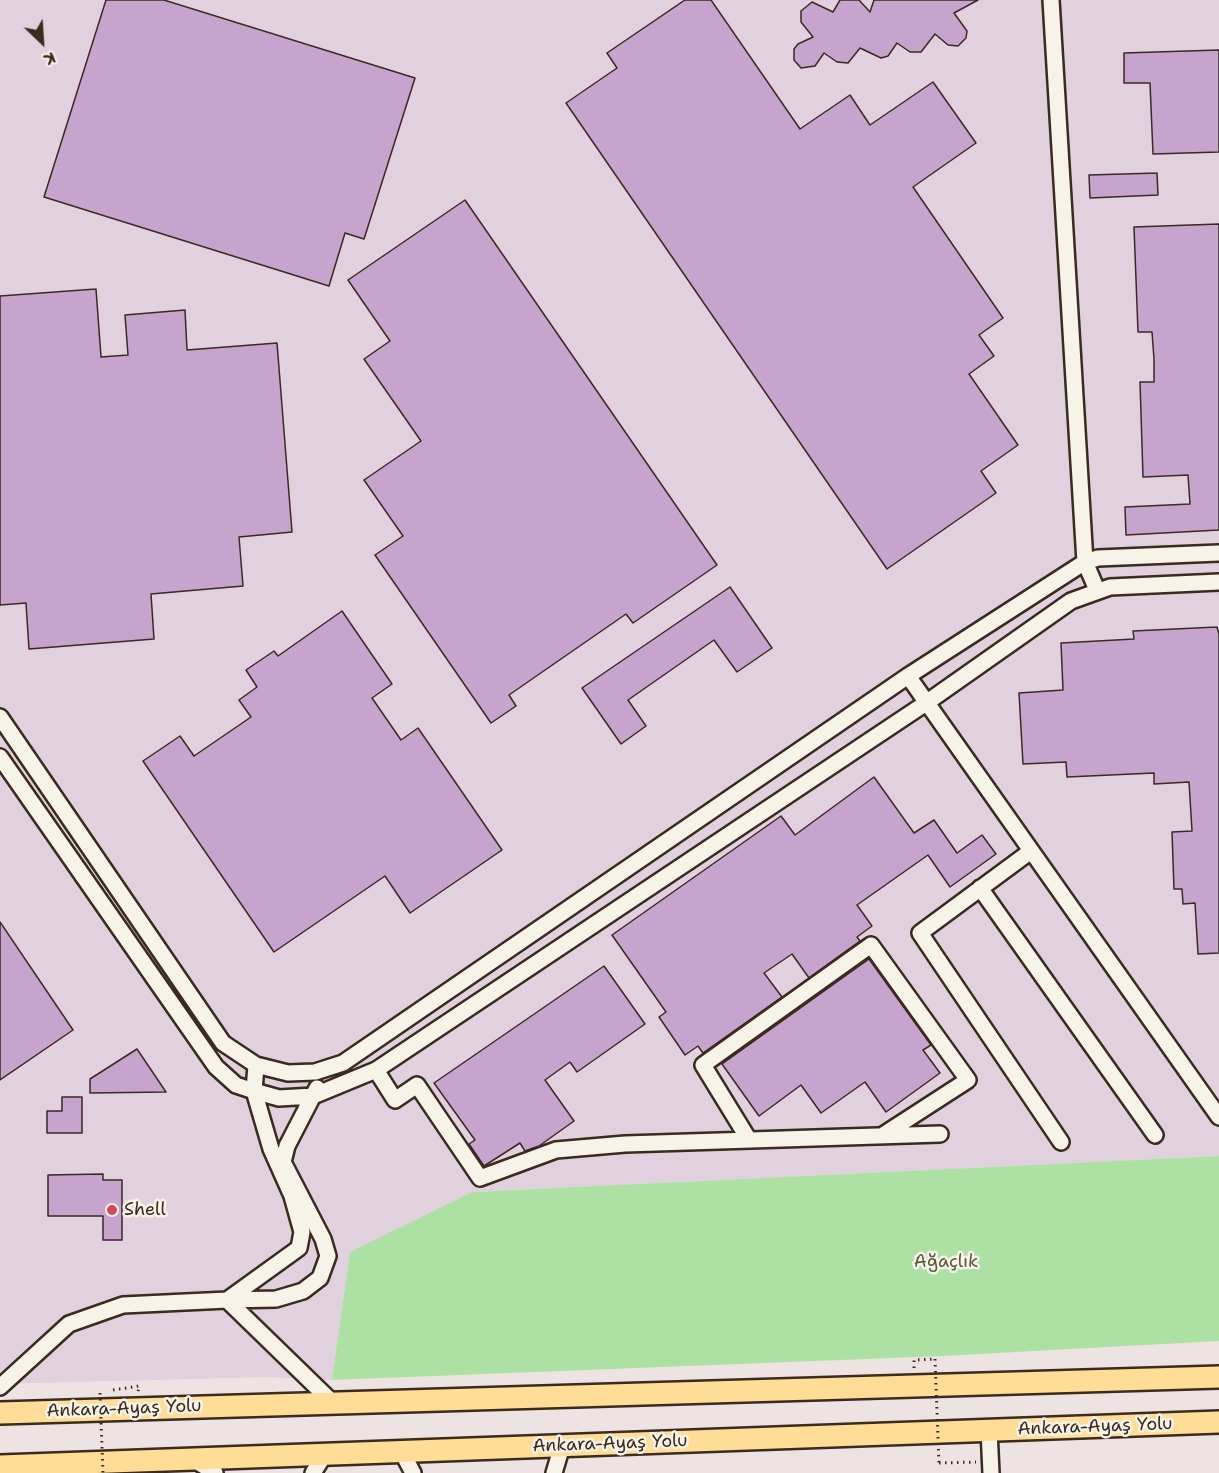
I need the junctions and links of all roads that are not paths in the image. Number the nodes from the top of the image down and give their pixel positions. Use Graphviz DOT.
graph roads {
  1 [pos="1051,0"];
  2 [pos="1219,553"];
  3 [pos="1086,562"];
  4 [pos="1219,582"];
  5 [pos="1097,590"];
  6 [pos="908,676"];
  7 [pos="926,703"];
  8 [pos="0,717"];
  9 [pos="0,757"];
  10 [pos="1031,850"];
  11 [pos="980,888"];
  12 [pos="256,1065"];
  13 [pos="326,1068"];
  14 [pos="376,1070"];
  15 [pos="254,1091"];
  16 [pos="313,1096"];
  17 [pos="1219,1117"];
  18 [pos="940,1134"];
  19 [pos="1155,1135"];
  20 [pos="882,1136"];
  21 [pos="748,1140"];
  22 [pos="1060,1142"];
  23 [pos="227,1300"];
  24 [pos="1219,1377"];
  25 [pos="0,1387"];
  26 [pos="333,1402"];
  27 [pos="0,1413"];
  28 [pos="1219,1422"];
  29 [pos="989,1430"];
  30 [pos="562,1446"];
  31 [pos="402,1452"];
  32 [pos="325,1454"];
  33 [pos="192,1459"];
  34 [pos="0,1466"];
  35 [pos="215,1473"];
  36 [pos="313,1473"];
  37 [pos="413,1473"];
  38 [pos="554,1473"];
  39 [pos="991,1473"];
  1 -- 3 [label="street"];
  2 -- 3 [label="street"];
  3 -- 5 [label="street"];
  3 -- 6 [label="street"];
  4 -- 5 [label="street"];
  5 -- 7 [label="street"];
  6 -- 7 [label="street"];
  6 -- 13 [label="street"];
  7 -- 10 [label="street"];
  7 -- 14 [label="street"];
  8 -- 12 [label="street"];
  9 -- 15 [label="street"];
  10 -- 11 [label="street"];
  10 -- 17 [label="street"];
  11 -- 19 [label="street"];
  11 -- 22 [label="street"];
  12 -- 13 [label="street"];
  12 -- 15 [label="street"];
  13 -- 16 [label="street"];
  14 -- 16 [label="street"];
  14 -- 21 [label="street"];
  15 -- 16 [label="street"];
  15 -- 23 [label="street"];
  16 -- 23 [label="street"];
  18 -- 20 [label="street"];
  20 -- 21 [label="street"];
  20 -- 21 [label="street"];
  23 -- 25 [label="street"];
  23 -- 26 [label="street"];
  24 -- 26 [label="highway, Ankara-Ayaş Yolu"];
  26 -- 27 [label="highway, Ankara-Ayaş Yolu"];
  28 -- 29 [label="highway, Ankara-Ayaş Yolu"];
  29 -- 30 [label="highway, Ankara-Ayaş Yolu"];
  29 -- 39 [label="street"];
  30 -- 31 [label="highway, Ankara-Ayaş Yolu"];
  30 -- 38 [label="street"];
  31 -- 32 [label="highway, Ankara-Ayaş Yolu"];
  31 -- 37 [label="street"];
  32 -- 33 [label="highway, Ankara-Ayaş Yolu"];
  32 -- 36 [label="street"];
  33 -- 34 [label="highway, Ankara-Ayaş Yolu"];
  33 -- 35 [label="street"];
}
